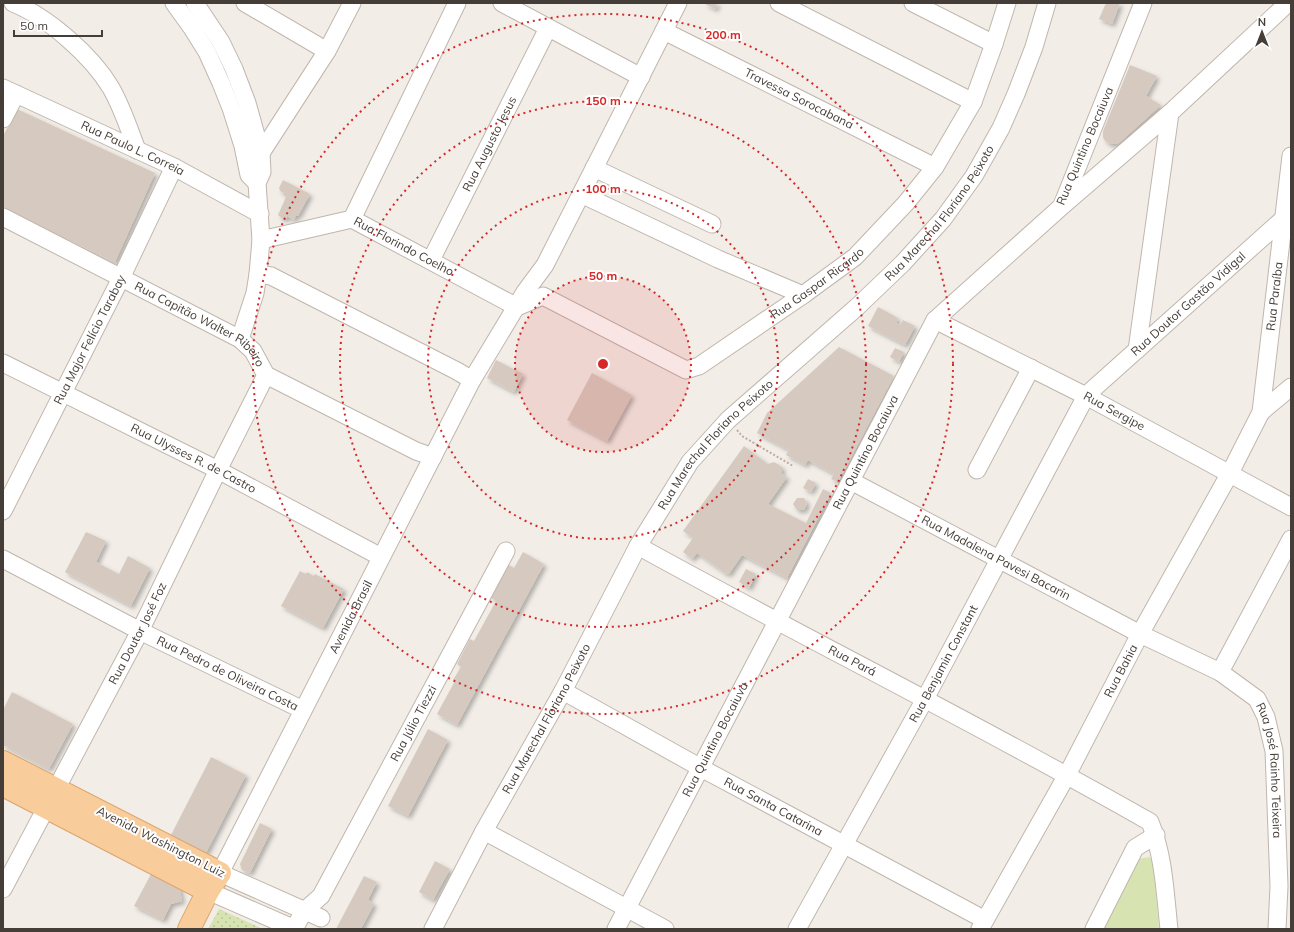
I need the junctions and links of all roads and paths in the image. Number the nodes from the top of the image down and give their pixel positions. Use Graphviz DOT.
graph roads {
  1 [pos="174,3"];
  2 [pos="196,3"];
  3 [pos="245,3"];
  4 [pos="352,3"];
  5 [pos="456,3"];
  6 [pos="502,3"];
  7 [pos="678,3"];
  8 [pos="779,3"];
  9 [pos="913,3"];
  10 [pos="1007,3"];
  11 [pos="1047,3"];
  12 [pos="1143,3"];
  13 [pos="1288,3"];
  14 [pos="20,4"];
  15 [pos="548,28"];
  16 [pos="664,31"];
  17 [pos="994,44"];
  18 [pos="327,51"];
  19 [pos="641,77"];
  20 [pos="10,91"];
  21 [pos="972,102"];
  22 [pos="1170,113"];
  23 [pos="3,120"];
  24 [pos="128,125"];
  25 [pos="116,140"];
  26 [pos="137,150"];
  27 [pos="261,153"];
  28 [pos="1291,156"];
  29 [pos="1081,158"];
  30 [pos="246,160"];
  31 [pos="1113,162"];
  32 [pos="174,167"];
  33 [pos="935,167"];
  34 [pos="594,168"];
  35 [pos="257,184"];
  36 [pos="581,194"];
  37 [pos="1061,207"];
  38 [pos="260,214"];
  39 [pos="1287,215"];
  40 [pos="3,217"];
  41 [pos="352,219"];
  42 [pos="712,224"];
  43 [pos="261,240"];
  44 [pos="431,260"];
  45 [pos="545,265"];
  46 [pos="258,274"];
  47 [pos="121,278"];
  48 [pos="543,296"];
  49 [pos="804,296"];
  50 [pos="517,307"];
  51 [pos="935,320"];
  52 [pos="240,339"];
  53 [pos="1137,350"];
  54 [pos="3,363"];
  55 [pos="1031,368"];
  56 [pos="266,375"];
  57 [pos="472,380"];
  58 [pos="1291,387"];
  59 [pos="62,393"];
  60 [pos="1086,396"];
  61 [pos="1261,412"];
  62 [pos="728,420"];
  63 [pos="433,457"];
  64 [pos="793,466"];
  65 [pos="218,470"];
  66 [pos="977,470"];
  67 [pos="1230,473"];
  68 [pos="851,481"];
  69 [pos="1291,507"];
  70 [pos="3,511"];
  71 [pos="1291,539"];
  72 [pos="638,546"];
  73 [pos="506,552"];
  74 [pos="381,557"];
  75 [pos="3,559"];
  76 [pos="999,559"];
  77 [pos="777,621"];
  78 [pos="140,631"];
  79 [pos="1140,634"];
  80 [pos="1220,672"];
  81 [pos="563,691"];
  82 [pos="925,699"];
  83 [pos="303,710"];
  84 [pos="3,762"];
  85 [pos="701,768"];
  86 [pos="1067,775"];
  87 [pos="3,785"];
  88 [pos="51,798"];
  89 [pos="484,831"];
  90 [pos="1156,835"];
  91 [pos="845,845"];
  92 [pos="220,873"];
  93 [pos="1279,886"];
  94 [pos="3,889"];
  95 [pos="208,891"];
  96 [pos="321,896"];
  97 [pos="1291,902"];
  98 [pos="627,909"];
  99 [pos="304,911"];
  100 [pos="319,924"];
  101 [pos="983,924"];
  102 [pos="189,929"];
  103 [pos="294,929"];
  104 [pos="433,929"];
  105 [pos="616,929"];
  106 [pos="665,929"];
  107 [pos="797,929"];
  108 [pos="1094,929"];
  109 [pos="1169,929"];
  110 [pos="1277,929"];
  1 -- 30 [label="street"];
  2 -- 27 [label="street"];
  3 -- 18 [label="street"];
  4 -- 18 [label="street"];
  5 -- 41 [label="street"];
  6 -- 15 [label="street"];
  7 -- 16 [label="street"];
  8 -- 21 [label="street"];
  9 -- 17 [label="street"];
  10 -- 17 [label="street, Rua Gaspar Ricardo"];
  11 -- 62 [label="street, Rua Marechal Floriano Peixoto"];
  12 -- 29 [label="street, Rua Quintino Bocaiuva"];
  13 -- 22 [label="street"];
  14 -- 24 [label="street"];
  15 -- 19 [label="street"];
  15 -- 44 [label="street, Rua Augusto Jesus"];
  16 -- 19 [label="street"];
  16 -- 33 [label="street, Travessa Sorocabana"];
  17 -- 21 [label="street, Rua Gaspar Ricardo"];
  18 -- 27 [label="street"];
  19 -- 34 [label="street"];
  20 -- 23 [label="street"];
  20 -- 25 [label="street, Rua Paulo L. Correia"];
  21 -- 33 [label="street, Rua Gaspar Ricardo"];
  22 -- 31 [label="street"];
  22 -- 53 [label="street"];
  24 -- 25 [label="street"];
  24 -- 26 [label="street"];
  25 -- 26 [label="street, Rua Paulo L. Correia"];
  26 -- 32 [label="street, Rua Paulo L. Correia"];
  27 -- 30 [label="street"];
  27 -- 35 [label="street"];
  28 -- 39 [label="street, Rua Paraíba"];
  29 -- 31 [label="street"];
  29 -- 37 [label="street, Rua Quintino Bocaiuva"];
  30 -- 35 [label="street"];
  31 -- 37 [label="street"];
  32 -- 38 [label="street, Rua Paulo L. Correia"];
  32 -- 47 [label="street, Rua Major Felício Tarabay"];
  33 -- 49 [label="street, Rua Gaspar Ricardo"];
  34 -- 36 [label="street"];
  34 -- 42 [label="street"];
  35 -- 38 [label="street"];
  36 -- 45 [label="street"];
  36 -- 49 [label="street"];
  37 -- 51 [label="street, Rua Quintino Bocaiuva"];
  38 -- 43 [label="street"];
  39 -- 53 [label="street, Rua Doutor Gastão Vidigal"];
  39 -- 61 [label="street, Rua Paraíba"];
  40 -- 47 [label="street, Rua Capitão Walter Ribeiro"];
  41 -- 43 [label="street, Rua Florindo Coelho"];
  41 -- 44 [label="street, Rua Florindo Coelho"];
  43 -- 46 [label="street"];
  44 -- 50 [label="street, Rua Florindo Coelho"];
  45 -- 48 [label="street"];
  45 -- 50 [label="street, Avenida Brasil"];
  46 -- 52 [label="street"];
  46 -- 57 [label="street"];
  47 -- 52 [label="street, Rua Capitão Walter Ribeiro"];
  47 -- 59 [label="street, Rua Major Felício Tarabay"];
  48 -- 49 [label="street, Rua Gaspar Ricardo"];
  48 -- 50 [label="street"];
  50 -- 57 [label="street, Avenida Brasil"];
  51 -- 55 [label="street, Rua Sergipe"];
  51 -- 68 [label="street, Rua Quintino Bocaiuva"];
  52 -- 56 [label="street, Rua Capitão Walter Ribeiro"];
  53 -- 60 [label="street, Rua Doutor Gastão Vidigal"];
  54 -- 59 [label="street, Rua Ulysses R. de Castro"];
  55 -- 60 [label="street, Rua Sergipe"];
  55 -- 66 [label="street"];
  56 -- 63 [label="street, Rua Capitão Walter Ribeiro"];
  56 -- 65 [label="street, Rua Doutor José Foz"];
  57 -- 63 [label="street, Avenida Brasil"];
  58 -- 61 [label="street"];
  59 -- 65 [label="street, Rua Ulysses R. de Castro"];
  59 -- 70 [label="street, Rua Major Felício Tarabay"];
  60 -- 67 [label="street, Rua Sergipe"];
  60 -- 76 [label="street, Rua Benjamin Constant"];
  61 -- 67 [label="street, Rua Bahia"];
  62 -- 64 [label="path"];
  62 -- 72 [label="street, Rua Marechal Floriano Peixoto"];
  63 -- 74 [label="street, Avenida Brasil"];
  65 -- 74 [label="street, Rua Ulysses R. de Castro"];
  65 -- 78 [label="street, Rua Doutor José Foz"];
  67 -- 69 [label="street, Rua Sergipe"];
  67 -- 79 [label="street, Rua Bahia"];
  68 -- 76 [label="street, Rua Madalena Pavesi Bacarin"];
  68 -- 77 [label="street, Rua Quintino Bocaiuva"];
  71 -- 80 [label="street"];
  72 -- 77 [label="street, Rua Pará"];
  72 -- 81 [label="street, Rua Marechal Floriano Peixoto"];
  73 -- 96 [label="street, Rua Júlio Tiezzi"];
  74 -- 83 [label="street, Avenida Brasil"];
  75 -- 78 [label="street, Rua Pedro de Oliveira Costa"];
  76 -- 79 [label="street, Rua Madalena Pavesi Bacarin"];
  76 -- 82 [label="street, Rua Benjamin Constant"];
  77 -- 82 [label="street, Rua Pará"];
  77 -- 85 [label="street, Rua Quintino Bocaiuva"];
  78 -- 83 [label="street, Rua Pedro de Oliveira Costa"];
  78 -- 88 [label="street, Rua Doutor José Foz"];
  79 -- 80 [label="street, Rua José Rainho Teixeira"];
  79 -- 86 [label="street, Rua Bahia"];
  80 -- 93 [label="street, Rua José Rainho Teixeira"];
  81 -- 85 [label="street, Rua Santa Catarina"];
  81 -- 89 [label="street, Rua Marechal Floriano Peixoto"];
  82 -- 86 [label="street, Rua Pará"];
  82 -- 91 [label="street, Rua Benjamin Constant"];
  83 -- 92 [label="street, Avenida Brasil"];
  84 -- 88 [label="main road, Avenida Washington Luiz"];
  85 -- 91 [label="street, Rua Santa Catarina"];
  85 -- 98 [label="street, Rua Quintino Bocaiuva"];
  86 -- 90 [label="street, Rua Pará"];
  86 -- 101 [label="street, Rua Bahia"];
  87 -- 88 [label="main road, Avenida Washington Luiz"];
  88 -- 92 [label="main road, Avenida Washington Luiz"];
  88 -- 94 [label="street, Rua Doutor José Foz"];
  88 -- 95 [label="main road, Avenida Washington Luiz"];
  89 -- 98 [label="street"];
  89 -- 104 [label="street, Rua Marechal Floriano Peixoto"];
  90 -- 108 [label="street"];
  90 -- 109 [label="street"];
  91 -- 101 [label="street, Rua Santa Catarina"];
  91 -- 107 [label="street, Rua Benjamin Constant"];
  92 -- 95 [label="main road, Avenida Brasil"];
  92 -- 99 [label="street, Avenida Washington Luiz"];
  93 -- 97 [label="street"];
  93 -- 110 [label="street, Rua José Rainho Teixeira"];
  95 -- 102 [label="main road, Avenida Brasil"];
  95 -- 103 [label="street, Avenida Washington Luiz"];
  96 -- 99 [label="street, Rua Júlio Tiezzi"];
  96 -- 100 [label="street, Rua Júlio Tiezzi"];
  98 -- 105 [label="street, Rua Quintino Bocaiuva"];
  98 -- 106 [label="street"];
  99 -- 100 [label="street, Avenida Washington Luiz"];
  99 -- 103 [label="street, Rua Júlio Tiezzi"];
}
